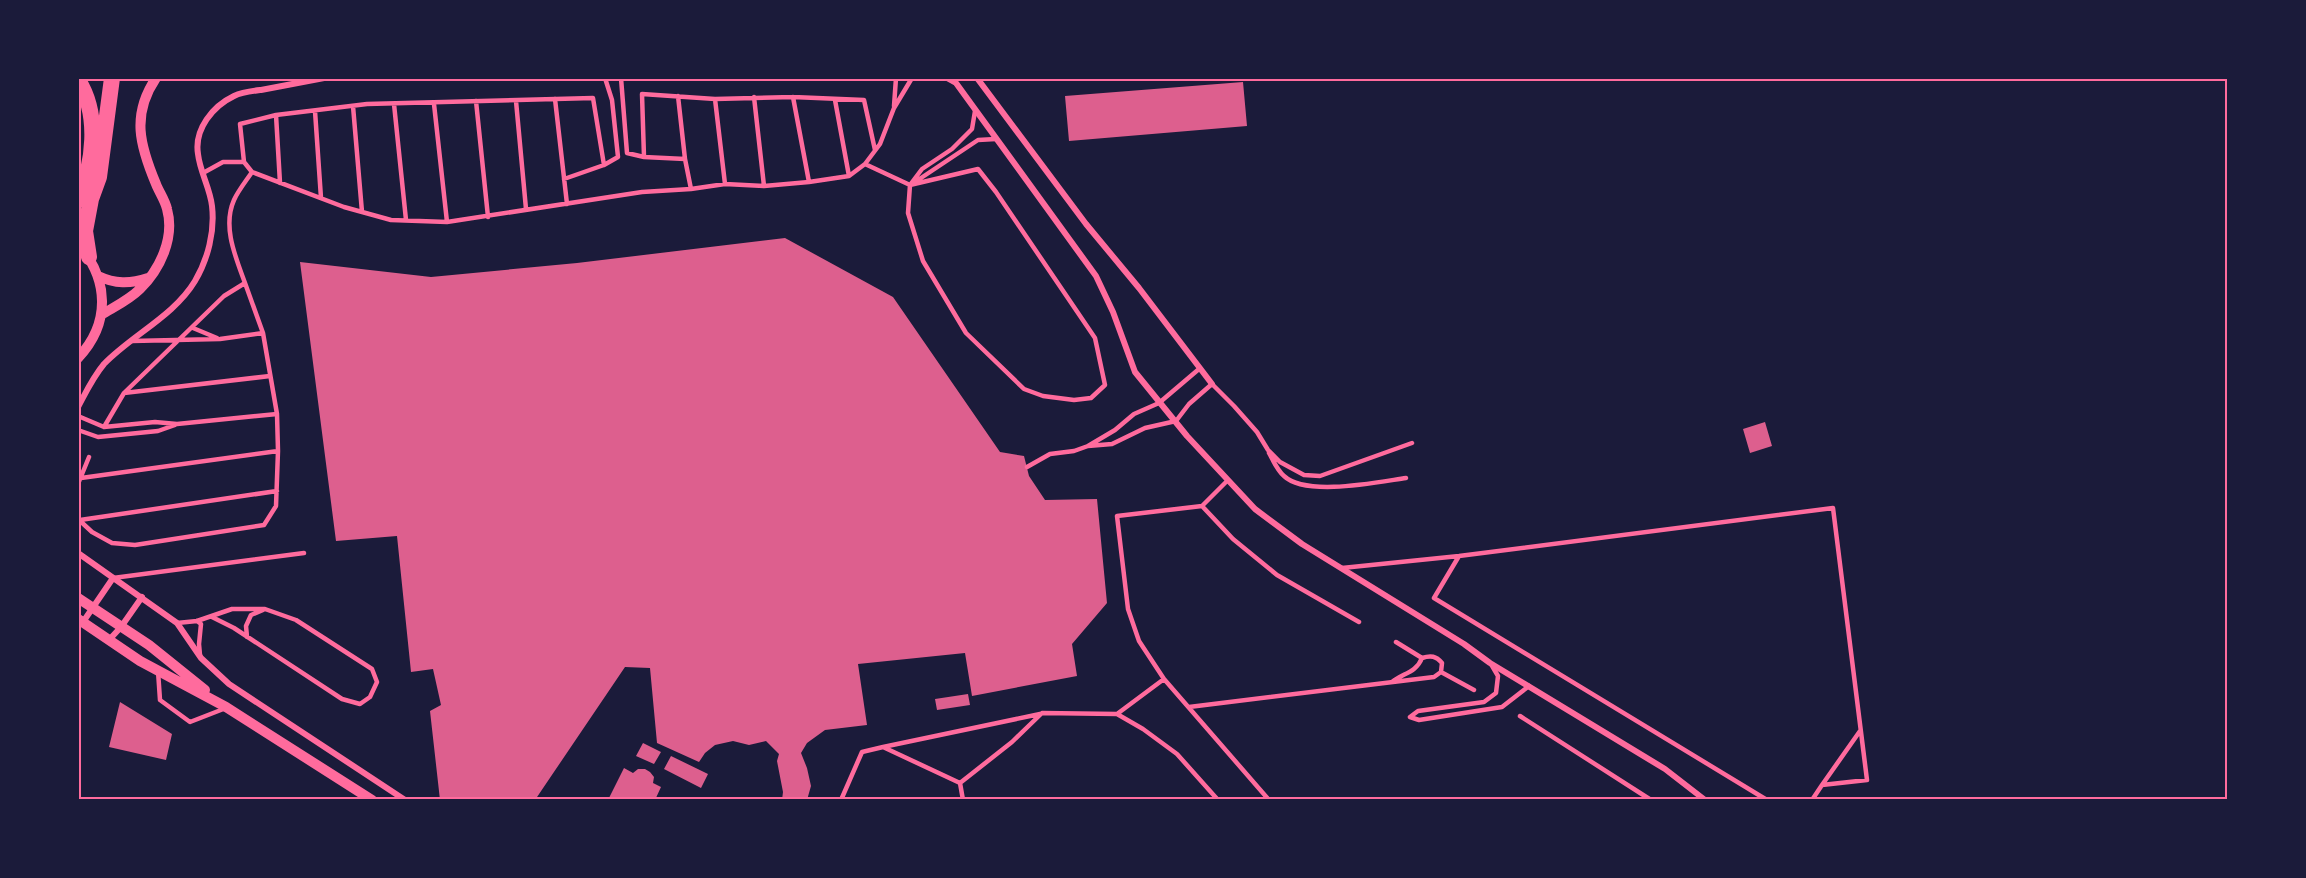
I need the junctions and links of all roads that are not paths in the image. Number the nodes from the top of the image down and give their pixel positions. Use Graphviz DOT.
graph roads {
  1 [pos="112,78"];
  2 [pos="156,78"];
  3 [pos="324,78"];
  4 [pos="605,78"];
  5 [pos="621,78"];
  6 [pos="896,78"];
  7 [pos="912,78"];
  8 [pos="947,78"];
  9 [pos="976,78"];
  10 [pos="78,80"];
  11 [pos="678,96"];
  12 [pos="754,97"];
  13 [pos="793,97"];
  14 [pos="555,99"];
  15 [pos="715,99"];
  16 [pos="835,100"];
  17 [pos="476,101"];
  18 [pos="516,101"];
  19 [pos="394,104"];
  20 [pos="434,104"];
  21 [pos="353,106"];
  22 [pos="894,108"];
  23 [pos="315,111"];
  24 [pos="975,111"];
  25 [pos="276,115"];
  26 [pos="996,139"];
  27 [pos="875,150"];
  28 [pos="644,157"];
  29 [pos="685,159"];
  30 [pos="244,162"];
  31 [pos="865,164"];
  32 [pos="604,165"];
  33 [pos="252,172"];
  34 [pos="203,173"];
  35 [pos="849,176"];
  36 [pos="564,179"];
  37 [pos="809,182"];
  38 [pos="280,183"];
  39 [pos="725,184"];
  40 [pos="910,185"];
  41 [pos="764,186"];
  42 [pos="691,189"];
  43 [pos="321,198"];
  44 [pos="78,200"];
  45 [pos="567,204"];
  46 [pos="526,209"];
  47 [pos="362,212"];
  48 [pos="488,217"];
  49 [pos="406,220"];
  50 [pos="447,222"];
  51 [pos="84,250"];
  52 [pos="98,276"];
  53 [pos="148,278"];
  54 [pos="244,283"];
  55 [pos="101,315"];
  56 [pos="193,328"];
  57 [pos="263,333"];
  58 [pos="220,339"];
  59 [pos="130,341"];
  60 [pos="179,341"];
  61 [pos="78,358"];
  62 [pos="1199,369"];
  63 [pos="270,376"];
  64 [pos="1212,384"];
  65 [pos="124,393"];
  66 [pos="1159,403"];
  67 [pos="78,407"];
  68 [pos="277,414"];
  69 [pos="78,416"];
  70 [pos="1176,421"];
  71 [pos="177,424"];
  72 [pos="104,427"];
  73 [pos="78,430"];
  74 [pos="1412,443"];
  75 [pos="1088,446"];
  76 [pos="1268,450"];
  77 [pos="278,451"];
  78 [pos="89,458"];
  79 [pos="1027,467"];
  80 [pos="81,478"];
  81 [pos="1406,478"];
  82 [pos="1227,481"];
  83 [pos="78,484"];
  84 [pos="276,491"];
  85 [pos="1202,506"];
  86 [pos="79,519"];
  87 [pos="304,553"];
  88 [pos="78,554"];
  89 [pos="1459,556"];
  90 [pos="1341,568"];
  91 [pos="113,578"];
  92 [pos="141,597"];
  93 [pos="78,598"];
  94 [pos="93,608"];
  95 [pos="265,609"];
  96 [pos="212,617"];
  97 [pos="81,621"];
  98 [pos="197,621"];
  99 [pos="177,622"];
  100 [pos="1359,622"];
  101 [pos="122,627"];
  102 [pos="246,637"];
  103 [pos="109,640"];
  104 [pos="1396,642"];
  105 [pos="201,658"];
  106 [pos="1422,658"];
  107 [pos="1490,663"];
  108 [pos="158,671"];
  109 [pos="1442,672"];
  110 [pos="1164,679"];
  111 [pos="1392,682"];
  112 [pos="1529,686"];
  113 [pos="1474,690"];
  114 [pos="226,707"];
  115 [pos="1190,707"];
  116 [pos="1042,713"];
  117 [pos="1117,714"];
  118 [pos="1520,716"];
  119 [pos="1861,730"];
  120 [pos="883,747"];
  121 [pos="960,783"];
  122 [pos="1822,786"];
  123 [pos="372,800"];
  124 [pos="405,800"];
  125 [pos="841,800"];
  126 [pos="963,800"];
  127 [pos="1218,800"];
  128 [pos="1269,800"];
  129 [pos="1651,800"];
  130 [pos="1705,800"];
  131 [pos="1767,800"];
  132 [pos="1812,800"];
  1 -- 51 [label="highway"];
  2 -- 53 [label="street"];
  3 -- 34 [label="street"];
  4 -- 32 [label="lane"];
  5 -- 28 [label="lane"];
  6 -- 22 [label="lane"];
  7 -- 22 [label="lane"];
  8 -- 24 [label="street"];
  9 -- 62 [label="street"];
  10 -- 44 [label="highway"];
  11 -- 15 [label="lane"];
  11 -- 28 [label="lane"];
  11 -- 29 [label="lane"];
  12 -- 13 [label="lane"];
  12 -- 15 [label="lane"];
  12 -- 41 [label="lane"];
  13 -- 16 [label="lane"];
  13 -- 37 [label="lane"];
  14 -- 18 [label="lane"];
  14 -- 32 [label="lane"];
  14 -- 36 [label="lane"];
  15 -- 39 [label="lane"];
  16 -- 27 [label="lane"];
  16 -- 35 [label="lane"];
  17 -- 18 [label="lane"];
  17 -- 20 [label="lane"];
  17 -- 48 [label="lane"];
  18 -- 46 [label="lane"];
  19 -- 20 [label="lane"];
  19 -- 21 [label="lane"];
  19 -- 49 [label="lane"];
  20 -- 50 [label="lane"];
  21 -- 23 [label="lane"];
  21 -- 47 [label="lane"];
  22 -- 27 [label="lane"];
  23 -- 25 [label="lane"];
  23 -- 43 [label="lane"];
  24 -- 26 [label="street"];
  24 -- 40 [label="lane"];
  25 -- 30 [label="lane"];
  25 -- 38 [label="lane"];
  26 -- 40 [label="lane"];
  26 -- 66 [label="street"];
  27 -- 31 [label="lane"];
  28 -- 29 [label="lane"];
  29 -- 42 [label="lane"];
  30 -- 33 [label="lane"];
  30 -- 34 [label="lane"];
  31 -- 35 [label="lane"];
  31 -- 40 [label="lane"];
  32 -- 36 [label="lane"];
  33 -- 38 [label="lane"];
  33 -- 54 [label="lane"];
  34 -- 59 [label="street"];
  35 -- 37 [label="lane"];
  36 -- 45 [label="lane"];
  37 -- 41 [label="lane"];
  38 -- 43 [label="lane"];
  39 -- 41 [label="lane"];
  39 -- 42 [label="lane"];
  40 -- 40 [label="lane"];
  42 -- 45 [label="lane"];
  43 -- 47 [label="lane"];
  45 -- 46 [label="lane"];
  46 -- 48 [label="lane"];
  47 -- 49 [label="lane"];
  48 -- 50 [label="lane"];
  49 -- 50 [label="lane"];
  51 -- 52 [label="street"];
  52 -- 53 [label="street"];
  52 -- 55 [label="street"];
  53 -- 55 [label="street"];
  54 -- 56 [label="lane"];
  54 -- 57 [label="lane"];
  55 -- 61 [label="street"];
  56 -- 58 [label="lane"];
  56 -- 60 [label="lane"];
  57 -- 58 [label="lane"];
  57 -- 63 [label="lane"];
  58 -- 60 [label="lane"];
  59 -- 60 [label="lane"];
  59 -- 67 [label="street"];
  60 -- 65 [label="lane"];
  62 -- 64 [label="street"];
  62 -- 66 [label="lane"];
  63 -- 65 [label="lane"];
  63 -- 68 [label="lane"];
  64 -- 70 [label="lane"];
  64 -- 76 [label="lane"];
  65 -- 72 [label="lane"];
  66 -- 70 [label="street"];
  66 -- 75 [label="lane"];
  68 -- 71 [label="lane"];
  68 -- 77 [label="lane"];
  69 -- 72 [label="lane"];
  70 -- 75 [label="lane"];
  70 -- 82 [label="street"];
  71 -- 72 [label="lane"];
  71 -- 73 [label="lane"];
  74 -- 76 [label="lane"];
  75 -- 79 [label="lane"];
  76 -- 81 [label="lane"];
  77 -- 80 [label="lane"];
  77 -- 84 [label="lane"];
  78 -- 80 [label="lane"];
  80 -- 83 [label="lane"];
  82 -- 85 [label="lane"];
  82 -- 90 [label="street"];
  84 -- 86 [label="lane"];
  84 -- 86 [label="lane"];
  85 -- 100 [label="lane"];
  85 -- 110 [label="lane"];
  87 -- 91 [label="lane"];
  88 -- 91 [label="street"];
  89 -- 90 [label="lane"];
  89 -- 119 [label="lane"];
  89 -- 131 [label="lane"];
  90 -- 107 [label="street"];
  91 -- 92 [label="street"];
  91 -- 94 [label="street"];
  92 -- 99 [label="street"];
  92 -- 101 [label="street"];
  93 -- 94 [label="street"];
  94 -- 97 [label="street"];
  94 -- 101 [label="street"];
  95 -- 96 [label="lane"];
  95 -- 102 [label="lane"];
  95 -- 102 [label="lane"];
  96 -- 98 [label="lane"];
  96 -- 102 [label="lane"];
  97 -- 103 [label="street"];
  98 -- 99 [label="lane"];
  98 -- 105 [label="lane"];
  99 -- 105 [label="street"];
  101 -- 103 [label="street"];
  101 -- 114 [label="street"];
  103 -- 108 [label="street"];
  104 -- 106 [label="lane"];
  105 -- 124 [label="street"];
  106 -- 109 [label="lane"];
  106 -- 111 [label="lane"];
  107 -- 112 [label="street"];
  107 -- 112 [label="lane"];
  108 -- 114 [label="street"];
  108 -- 114 [label="lane"];
  109 -- 111 [label="lane"];
  109 -- 113 [label="lane"];
  110 -- 115 [label="lane"];
  110 -- 117 [label="lane"];
  111 -- 115 [label="lane"];
  112 -- 130 [label="street"];
  114 -- 123 [label="street"];
  115 -- 128 [label="lane"];
  116 -- 117 [label="lane"];
  116 -- 120 [label="lane"];
  116 -- 121 [label="lane"];
  117 -- 127 [label="lane"];
  118 -- 129 [label="lane"];
  119 -- 122 [label="lane"];
  119 -- 122 [label="lane"];
  120 -- 121 [label="lane"];
  120 -- 125 [label="lane"];
  121 -- 126 [label="lane"];
  122 -- 132 [label="lane"];
}
